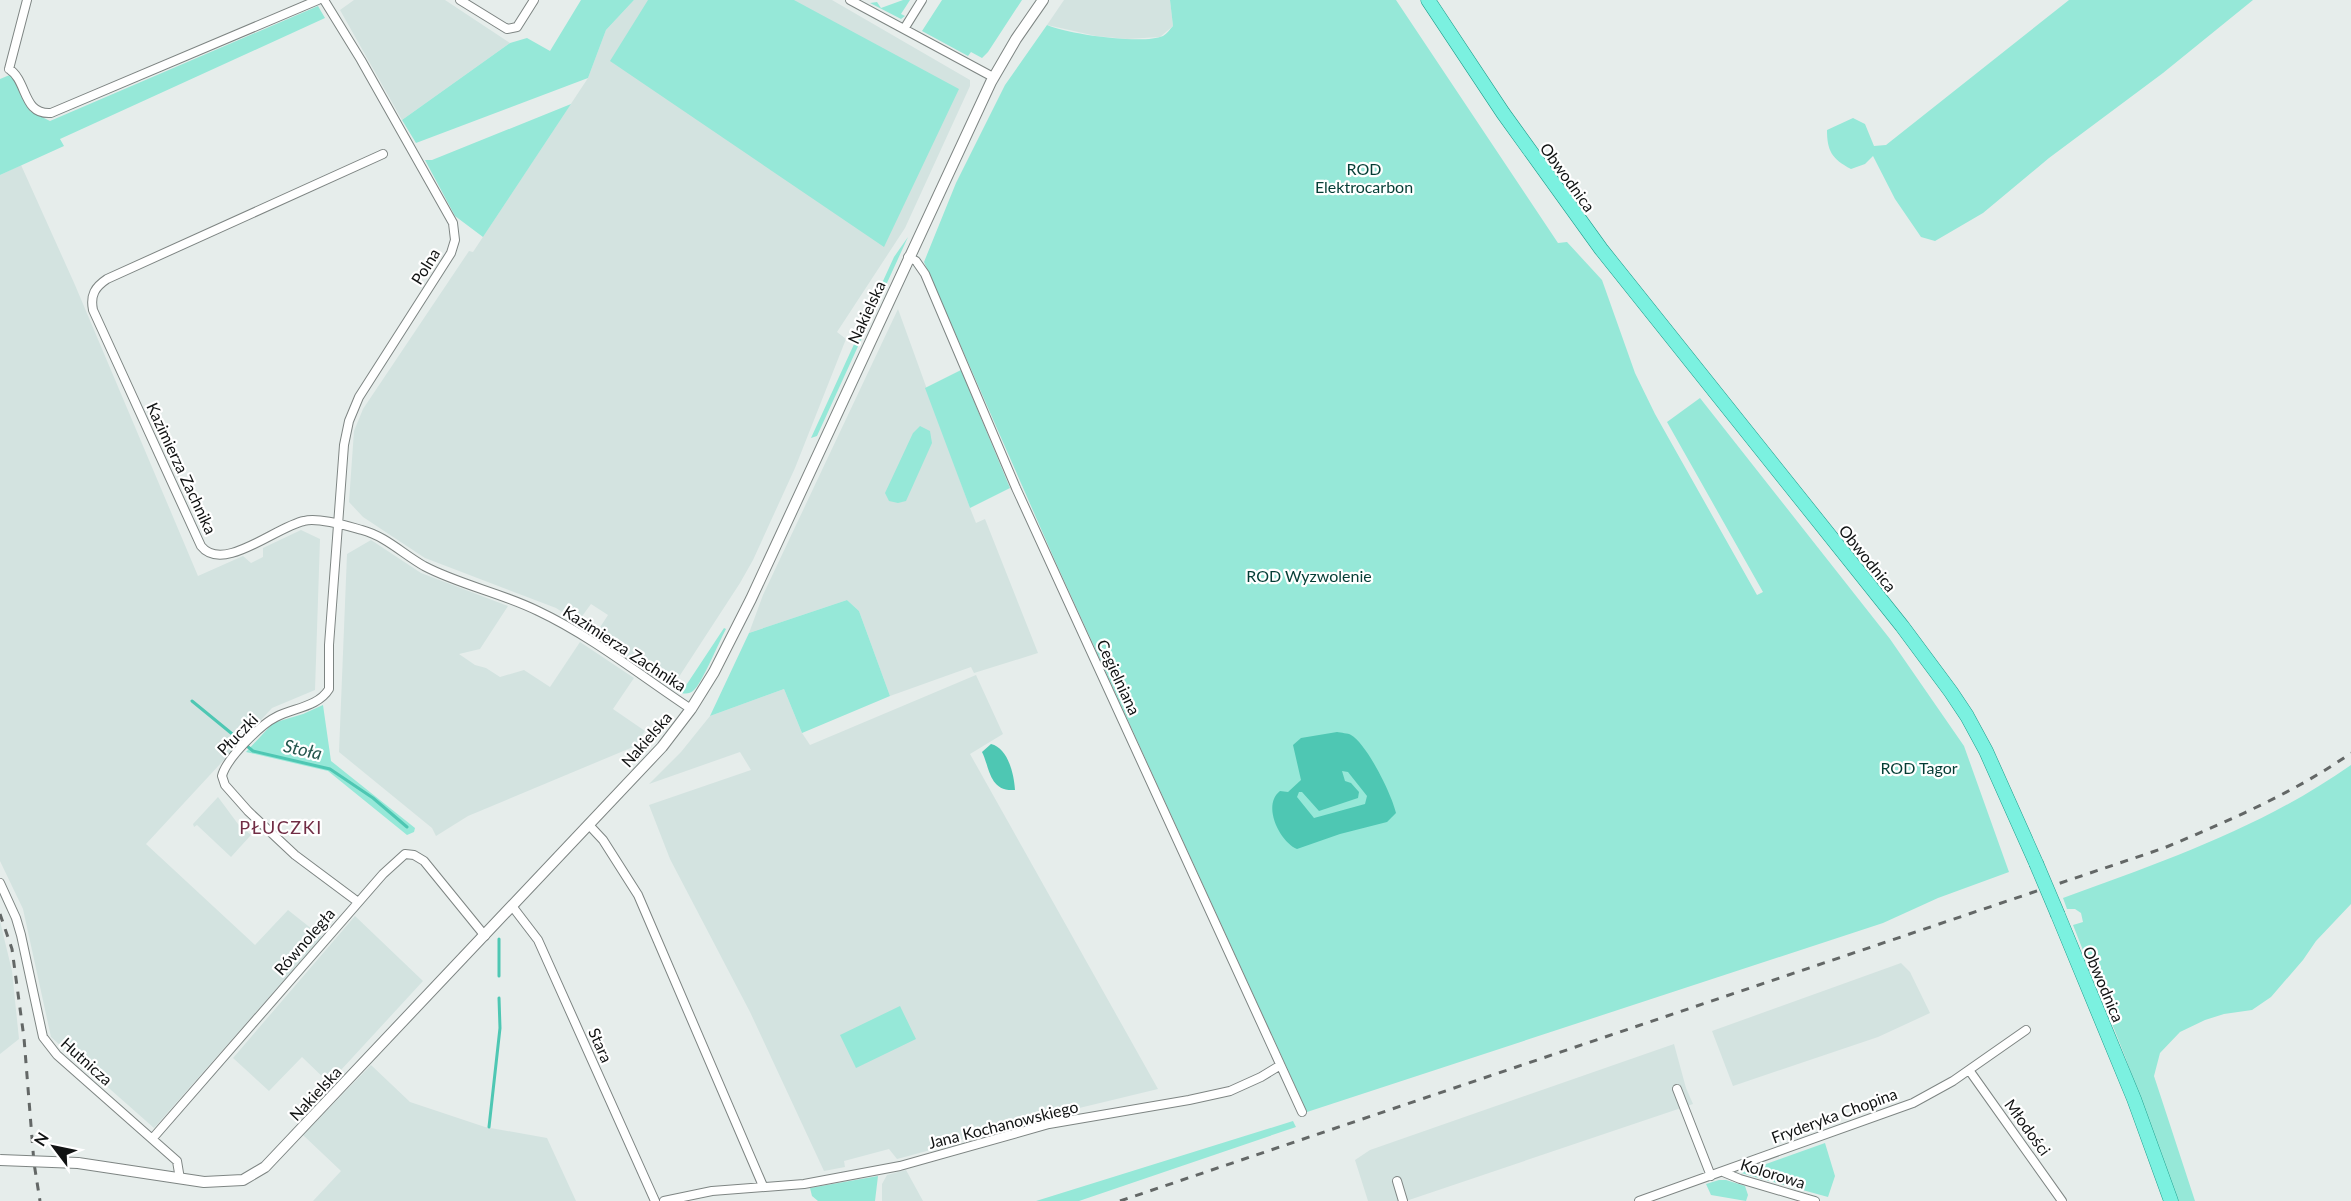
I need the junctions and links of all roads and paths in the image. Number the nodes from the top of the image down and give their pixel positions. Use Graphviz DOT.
graph roads {
  1 [pos="27,0"];
  2 [pos="318,0"];
  3 [pos="324,0"];
  4 [pos="460,0"];
  5 [pos="534,0"];
  6 [pos="850,0"];
  7 [pos="922,0"];
  8 [pos="1043,0"];
  9 [pos="1428,0"];
  10 [pos="904,29"];
  11 [pos="9,69"];
  12 [pos="0,73"];
  13 [pos="993,78"];
  14 [pos="383,154"];
  15 [pos="908,256"];
  16 [pos="338,525"];
  17 [pos="691,709"];
  18 [pos="589,825"];
  19 [pos="0,883"];
  20 [pos="358,902"];
  21 [pos="512,906"];
  22 [pos="485,936"];
  23 [pos="2026,1030"];
  24 [pos="1279,1066"];
  25 [pos="1969,1071"];
  26 [pos="1677,1089"];
  27 [pos="1302,1112"];
  28 [pos="152,1139"];
  29 [pos="0,1160"];
  30 [pos="1723,1172"];
  31 [pos="1711,1176"];
  32 [pos="180,1179"];
  33 [pos="1397,1181"];
  34 [pos="763,1186"];
  35 [pos="654,1201"];
  36 [pos="664,1201"];
  37 [pos="1403,1201"];
  38 [pos="1639,1201"];
  39 [pos="1815,1201"];
  40 [pos="2062,1201"];
  41 [pos="2171,1201"];
  1 -- 11 [label="street"];
  2 -- 11 [label="street"];
  3 -- 16 [label="street, Polna"];
  4 -- 5 [label="street"];
  6 -- 10 [label="street"];
  7 -- 10 [label="street"];
  8 -- 13 [label="street, Nakielska"];
  9 -- 41 [label="main road, Obwodnica, bridge"];
  10 -- 13 [label="street"];
  11 -- 12 [label="street"];
  13 -- 15 [label="street, Nakielska"];
  14 -- 16 [label="street, Kazimierza Zachnika"];
  15 -- 17 [label="street, Nakielska"];
  15 -- 24 [label="street, Cegielniana"];
  16 -- 17 [label="street, Kazimierza Zachnika"];
  16 -- 20 [label="street, Płuczki"];
  17 -- 18 [label="street, Nakielska"];
  18 -- 21 [label="street, Nakielska"];
  18 -- 34 [label="street"];
  19 -- 28 [label="street, Hutnicza"];
  20 -- 22 [label="street, Równoległa"];
  20 -- 28 [label="street, Równoległa"];
  21 -- 22 [label="street, Nakielska"];
  21 -- 35 [label="street, Stara"];
  22 -- 32 [label="street, Nakielska"];
  23 -- 25 [label="street, Fryderyka Chopina"];
  24 -- 27 [label="street, Cegielniana"];
  24 -- 34 [label="street, Jana Kochanowskiego"];
  25 -- 30 [label="street, Fryderyka Chopina"];
  25 -- 40 [label="street, Młodości"];
  26 -- 31 [label="street"];
  28 -- 32 [label="street, Hutnicza"];
  29 -- 32 [label="street, Nakielska, bridge"];
  30 -- 31 [label="street, Fryderyka Chopina"];
  30 -- 39 [label="street, Kolorowa"];
  31 -- 38 [label="street, Fryderyka Chopina"];
  33 -- 37 [label="street"];
  34 -- 36 [label="street, Jana Kochanowskiego"];
}
